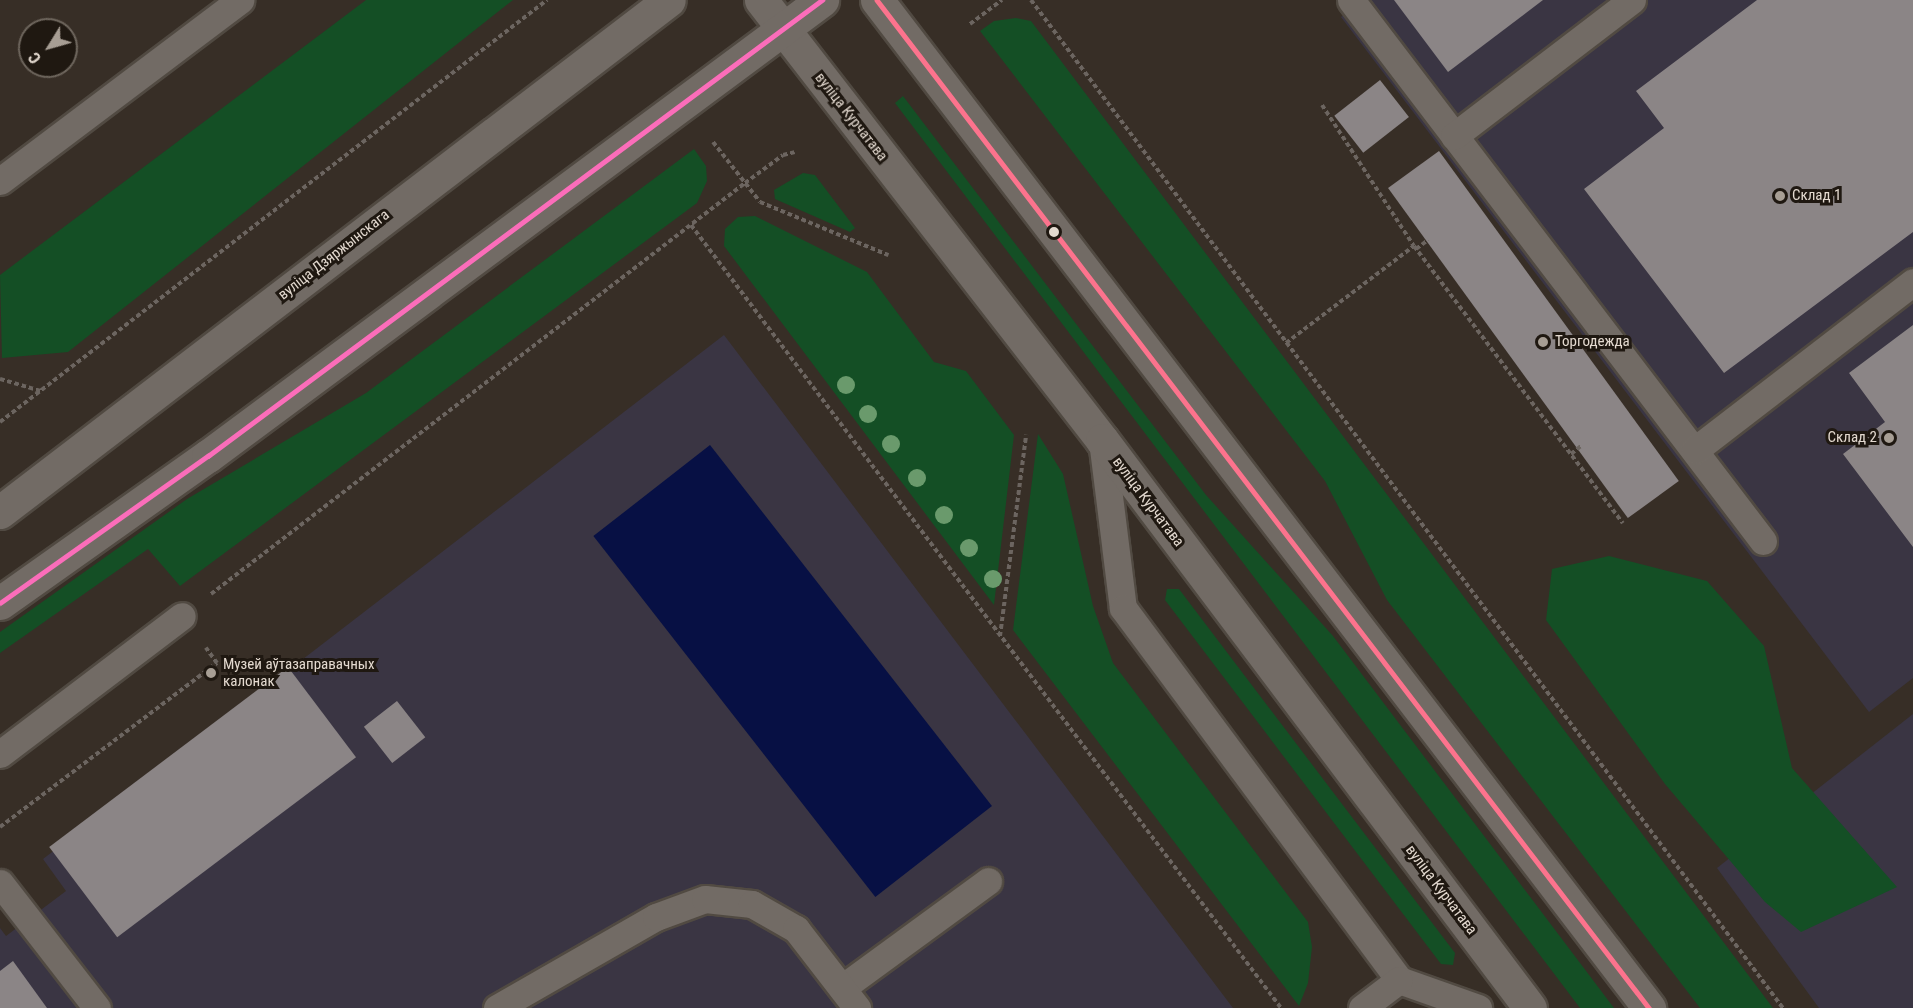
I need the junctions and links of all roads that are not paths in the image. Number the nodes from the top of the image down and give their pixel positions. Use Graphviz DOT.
graph roads {
  1 [pos="240,0"];
  2 [pos="669,0"];
  3 [pos="761,0"];
  4 [pos="822,0"];
  5 [pos="877,0"];
  6 [pos="1351,0"];
  7 [pos="1632,0"];
  8 [pos="783,29"];
  9 [pos="1454,136"];
  10 [pos="0,181"];
  11 [pos="1913,282"];
  12 [pos="1102,440"];
  13 [pos="1695,450"];
  14 [pos="0,512"];
  15 [pos="1763,541"];
  16 [pos="0,603"];
  17 [pos="182,616"];
  18 [pos="0,754"];
  19 [pos="988,881"];
  20 [pos="0,883"];
  21 [pos="1399,980"];
  22 [pos="849,998"];
  23 [pos="97,1008"];
  24 [pos="497,1008"];
  25 [pos="1362,1008"];
  26 [pos="1478,1008"];
  27 [pos="1530,1008"];
  28 [pos="1649,1008"];
  1 -- 10 [label="lane"];
  2 -- 14 [label="main road, вуліца Дзяржынскага"];
  3 -- 8 [label="main road, вуліца Курчатава"];
  4 -- 8 [label="main road"];
  5 -- 28 [label="main road"];
  6 -- 9 [label="lane"];
  7 -- 9 [label="lane"];
  8 -- 12 [label="main road, вуліца Курчатава"];
  8 -- 16 [label="main road"];
  9 -- 13 [label="lane"];
  11 -- 13 [label="lane"];
  12 -- 21 [label="lane"];
  12 -- 27 [label="main road, вуліца Курчатава"];
  13 -- 15 [label="lane"];
  17 -- 18 [label="lane"];
  19 -- 22 [label="lane"];
  20 -- 23 [label="lane"];
  21 -- 25 [label="lane"];
  21 -- 26 [label="lane"];
  22 -- 24 [label="lane"];
}
